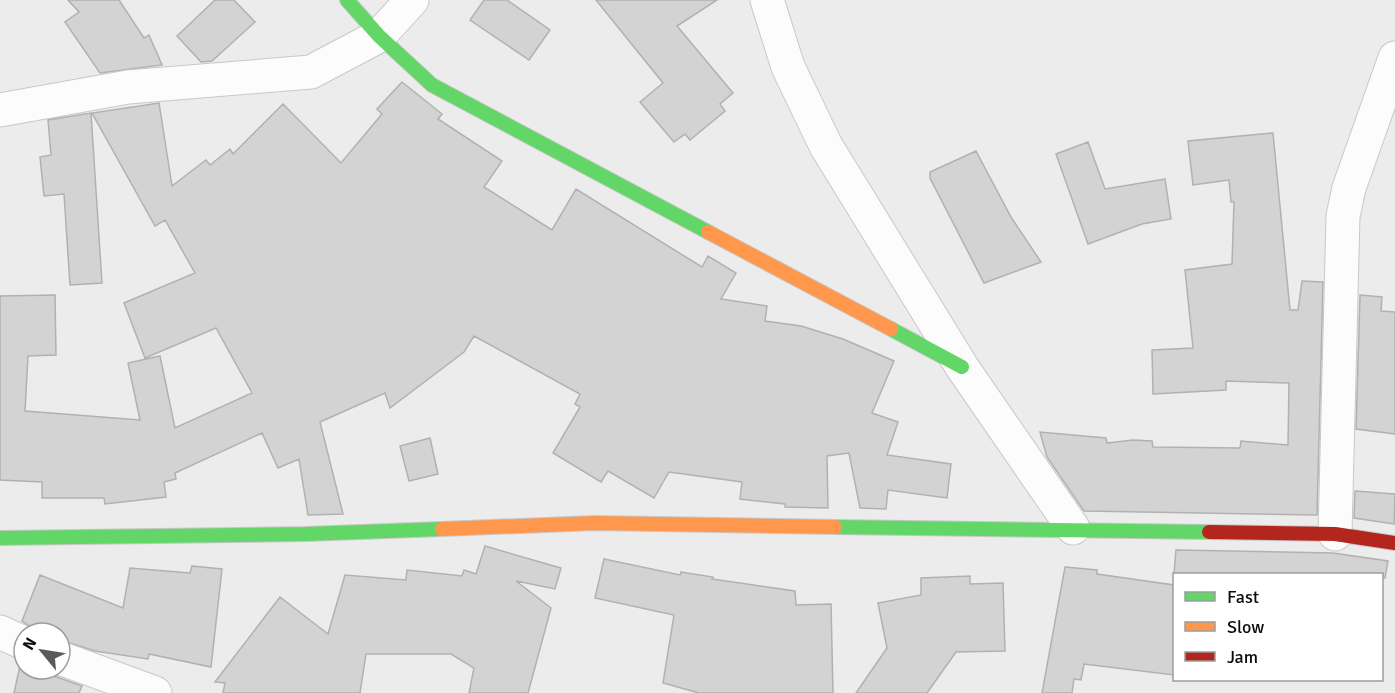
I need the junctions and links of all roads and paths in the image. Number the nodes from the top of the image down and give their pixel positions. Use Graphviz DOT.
graph roads {
  1 [pos="347,0"];
  2 [pos="412,0"];
  3 [pos="767,0"];
  4 [pos="379,36"];
  5 [pos="1395,58"];
  6 [pos="0,110"];
  7 [pos="962,368"];
  8 [pos="1073,528"];
  9 [pos="1335,534"];
  10 [pos="0,538"];
  11 [pos="1395,543"];
  12 [pos="72,662"];
  13 [pos="155,693"];
  1 -- 4 [label="street"];
  2 -- 4 [label="street"];
  3 -- 7 [label="street"];
  4 -- 6 [label="street"];
  4 -- 7 [label="street"];
  5 -- 9 [label="street"];
  7 -- 8 [label="street"];
  8 -- 9 [label="street"];
  8 -- 10 [label="street"];
  9 -- 11 [label="street"];
  12 -- 13 [label="street"];
}
